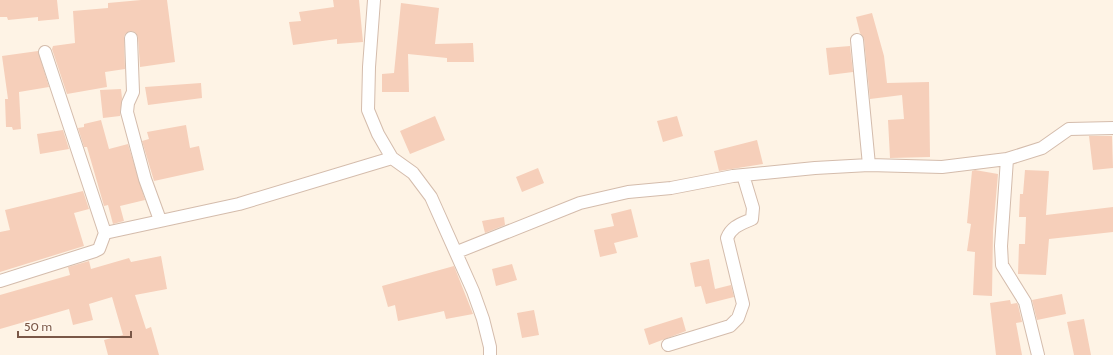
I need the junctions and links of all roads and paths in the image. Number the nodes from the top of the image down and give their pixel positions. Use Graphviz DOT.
graph roads {
  1 [pos="374,0"];
  2 [pos="132,38"];
  3 [pos="857,40"];
  4 [pos="45,52"];
  5 [pos="1113,128"];
  6 [pos="392,158"];
  7 [pos="1007,159"];
  8 [pos="869,165"];
  9 [pos="743,175"];
  10 [pos="160,220"];
  11 [pos="105,233"];
  12 [pos="456,252"];
  13 [pos="0,281"];
  14 [pos="668,345"];
  15 [pos="490,355"];
  16 [pos="1038,355"];
  1 -- 6 [label="street"];
  2 -- 10 [label="street"];
  3 -- 8 [label="street"];
  4 -- 11 [label="street"];
  5 -- 7 [label="street"];
  6 -- 10 [label="street"];
  6 -- 12 [label="street"];
  7 -- 8 [label="street"];
  7 -- 16 [label="street"];
  8 -- 9 [label="street"];
  9 -- 12 [label="street"];
  9 -- 14 [label="street"];
  10 -- 11 [label="street"];
  11 -- 13 [label="street"];
  12 -- 15 [label="street"];
}
